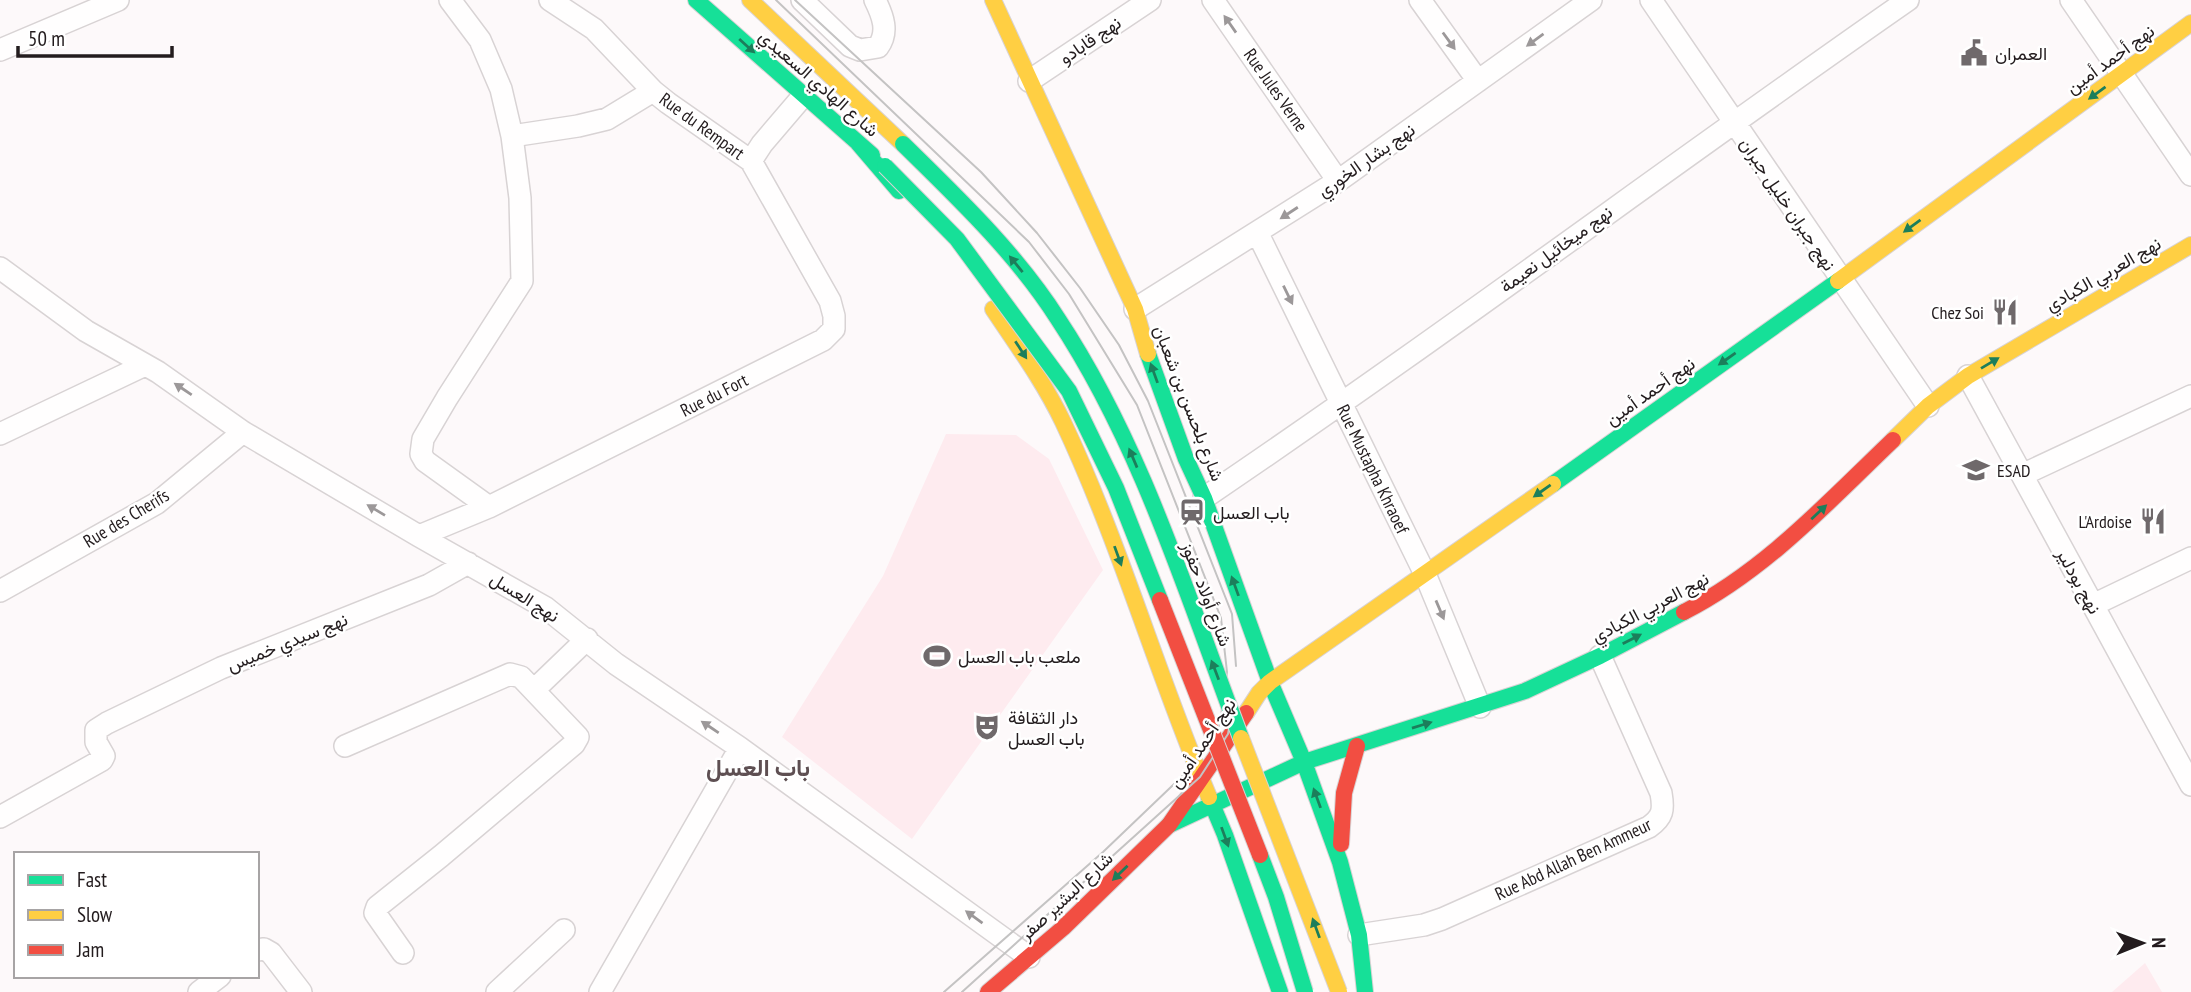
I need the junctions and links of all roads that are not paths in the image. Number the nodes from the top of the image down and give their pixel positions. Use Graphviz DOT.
graph roads {
  1 [pos="118,0"];
  2 [pos="450,0"];
  3 [pos="550,0"];
  4 [pos="696,0"];
  5 [pos="750,0"];
  6 [pos="802,0"];
  7 [pos="875,0"];
  8 [pos="993,0"];
  9 [pos="1150,0"];
  10 [pos="1213,0"];
  11 [pos="1420,0"];
  12 [pos="1591,0"];
  13 [pos="1651,0"];
  14 [pos="1908,0"];
  15 [pos="2071,0"];
  16 [pos="2191,23"];
  17 [pos="0,50"];
  18 [pos="2122,74"];
  19 [pos="1029,81"];
  20 [pos="1479,81"];
  21 [pos="653,91"];
  22 [pos="803,96"];
  23 [pos="1733,121"];
  24 [pos="512,136"];
  25 [pos="858,143"];
  26 [pos="903,144"];
  27 [pos="751,161"];
  28 [pos="2191,175"];
  29 [pos="1338,181"];
  30 [pos="1258,234"];
  31 [pos="2191,244"];
  32 [pos="0,268"];
  33 [pos="1839,279"];
  34 [pos="1135,309"];
  35 [pos="143,366"];
  36 [pos="1968,376"];
  37 [pos="2191,396"];
  38 [pos="1341,405"];
  39 [pos="1928,406"];
  40 [pos="243,432"];
  41 [pos="0,433"];
  42 [pos="2022,475"];
  43 [pos="1204,498"];
  44 [pos="489,508"];
  45 [pos="419,537"];
  46 [pos="2191,558"];
  47 [pos="468,563"];
  48 [pos="1425,575"];
  49 [pos="0,591"];
  50 [pos="2093,605"];
  51 [pos="587,639"];
  52 [pos="1600,656"];
  53 [pos="1270,682"];
  54 [pos="534,690"];
  55 [pos="1480,708"];
  56 [pos="345,746"];
  57 [pos="1357,746"];
  58 [pos="740,748"];
  59 [pos="1304,762"];
  60 [pos="1202,780"];
  61 [pos="2191,785"];
  62 [pos="1213,806"];
  63 [pos="0,817"];
  64 [pos="1169,825"];
  65 [pos="1340,862"];
  66 [pos="564,930"];
  67 [pos="1359,935"];
  68 [pos="259,950"];
  69 [pos="403,953"];
  70 [pos="1029,957"];
  71 [pos="218,978"];
  72 [pos="200,992"];
  73 [pos="302,992"];
  74 [pos="497,992"];
  75 [pos="600,992"];
  76 [pos="988,992"];
  77 [pos="1280,992"];
  78 [pos="1306,992"];
  79 [pos="1339,992"];
  80 [pos="1365,992"];
  1 -- 17 [label="street"];
  2 -- 24 [label="street"];
  3 -- 21 [label="street, Rue du Rempart"];
  4 -- 22 [label="street, شارع الهادي السعيدي, one-way"];
  5 -- 26 [label="street, شارع الهادي السعيدي"];
  6 -- 7 [label="street"];
  8 -- 19 [label="street, شارع بلحسن بن شعبان"];
  9 -- 19 [label="street, نهج قابادو"];
  29 -- 10 [label="street, Rue Jules Verne, one-way"];
  11 -- 20 [label="street, one-way"];
  12 -- 20 [label="street, نهج بشار الخوري, one-way"];
  13 -- 23 [label="street, نهج جبران خليل جبران"];
  14 -- 23 [label="street, نهج ميخائيل نعيمة"];
  15 -- 18 [label="street"];
  16 -- 18 [label="street, نهج أحمد أمين"];
  18 -- 28 [label="street"];
  18 -- 33 [label="street, نهج أحمد أمين, one-way"];
  19 -- 34 [label="street, شارع بلحسن بن شعبان"];
  20 -- 29 [label="street, نهج بشار الخوري"];
  21 -- 24 [label="street"];
  21 -- 27 [label="street, Rue du Rempart"];
  22 -- 25 [label="street, شارع الهادي السعيدي"];
  22 -- 27 [label="street"];
  23 -- 33 [label="street, نهج جبران خليل جبران"];
  23 -- 38 [label="street, نهج ميخائيل نعيمة"];
  24 -- 44 [label="street"];
  25 -- 60 [label="street, one-way"];
  25 -- 78 [label="street, شارع الهادي السعيدي, bridge"];
  79 -- 26 [label="street, شارع أولاد حفوز, one-way, bridge"];
  27 -- 44 [label="street, Rue du Fort"];
  29 -- 30 [label="street, نهج بشار الخوري, one-way"];
  30 -- 34 [label="street, نهج بشار الخوري"];
  30 -- 38 [label="street, Rue Mustapha Khraoef, one-way"];
  36 -- 31 [label="street, نهج العربي الكبادي, one-way"];
  32 -- 35 [label="street, نهج العسل"];
  33 -- 39 [label="street, نهج جبران خليل جبران"];
  33 -- 48 [label="street, نهج أحمد أمين, one-way"];
  43 -- 34 [label="street, شارع بلحسن بن شعبان, one-way"];
  40 -- 35 [label="street, نهج العسل, one-way"];
  35 -- 41 [label="street"];
  36 -- 39 [label="street, نهج العربي الكبادي"];
  36 -- 42 [label="street, نهج بودلير"];
  37 -- 42 [label="street"];
  38 -- 43 [label="street, نهج ميخائيل نعيمة"];
  38 -- 48 [label="street, Rue Mustapha Khraoef"];
  52 -- 39 [label="street, نهج العربي الكبادي, one-way"];
  45 -- 40 [label="street, نهج العسل, one-way"];
  40 -- 49 [label="street, Rue des Cherifs"];
  42 -- 50 [label="street, نهج بودلير"];
  53 -- 43 [label="street, شارع بلحسن بن شعبان, one-way"];
  44 -- 45 [label="street, Rue du Fort"];
  45 -- 47 [label="street, نهج العسل"];
  46 -- 50 [label="street"];
  47 -- 51 [label="street, نهج العسل"];
  47 -- 63 [label="street, نهج سيدي خميس"];
  48 -- 53 [label="street, نهج أحمد أمين"];
  48 -- 55 [label="street, Rue Mustapha Khraoef, one-way"];
  50 -- 61 [label="street, نهج بودلير"];
  51 -- 54 [label="street"];
  58 -- 51 [label="street, نهج العسل, one-way"];
  52 -- 55 [label="street, نهج العربي الكبادي"];
  52 -- 67 [label="street, Rue Abd Allah Ben Ammeur"];
  53 -- 59 [label="street, شارع بلحسن بن شعبان"];
  53 -- 60 [label="street, نهج أحمد أمين"];
  54 -- 56 [label="street"];
  54 -- 69 [label="street"];
  57 -- 55 [label="street, نهج العربي الكبادي, one-way"];
  57 -- 59 [label="street, نهج العربي الكبادي"];
  57 -- 65 [label="street"];
  70 -- 58 [label="street, نهج العسل, one-way"];
  58 -- 75 [label="street"];
  59 -- 62 [label="street, نهج العربي الكبادي"];
  65 -- 59 [label="street, شارع بلحسن بن شعبان, one-way"];
  60 -- 62 [label="street"];
  60 -- 64 [label="street, نهج أحمد أمين"];
  62 -- 64 [label="street, نهج العربي الكبادي"];
  62 -- 77 [label="street, one-way"];
  64 -- 70 [label="street, شارع البشير صفر, one-way"];
  65 -- 67 [label="street, شارع بلحسن بن شعبان"];
  66 -- 74 [label="street"];
  67 -- 80 [label="street, شارع بلحسن بن شعبان"];
  68 -- 73 [label="street"];
  70 -- 76 [label="street, شارع البشير صفر"];
  71 -- 72 [label="street"];
}
